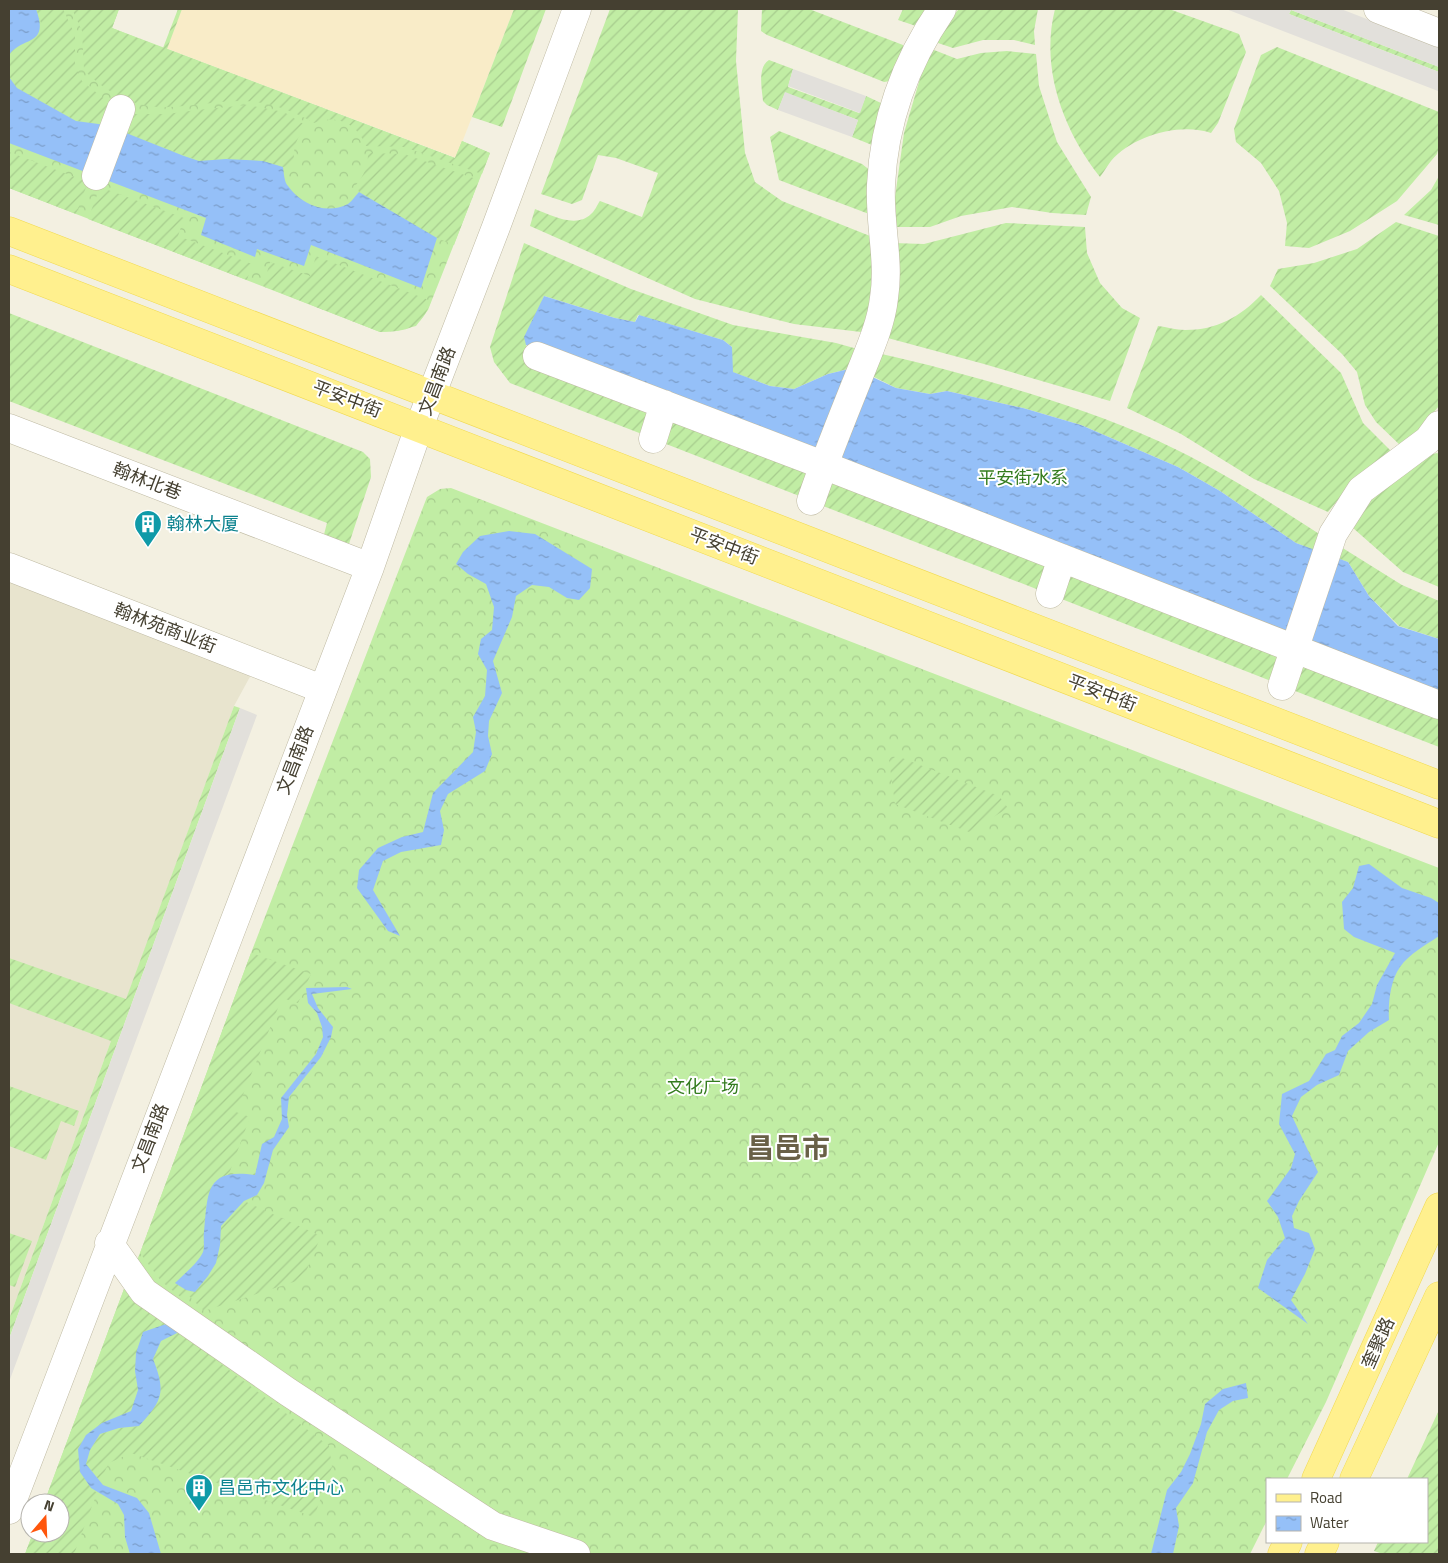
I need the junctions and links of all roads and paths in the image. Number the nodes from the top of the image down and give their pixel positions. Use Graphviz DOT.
graph roads {
  1 [pos="577,9"];
  2 [pos="942,9"];
  3 [pos="1378,9"];
  4 [pos="1439,32"];
  5 [pos="118,119"];
  6 [pos="96,176"];
  7 [pos="9,231"];
  8 [pos="9,269"];
  9 [pos="537,356"];
  10 [pos="432,395"];
  11 [pos="664,404"];
  12 [pos="1439,425"];
  13 [pos="418,427"];
  14 [pos="9,428"];
  15 [pos="653,439"];
  16 [pos="823,465"];
  17 [pos="812,501"];
  18 [pos="1062,558"];
  19 [pos="9,567"];
  20 [pos="370,567"];
  21 [pos="1050,594"];
  22 [pos="1295,649"];
  23 [pos="1282,686"];
  24 [pos="322,689"];
  25 [pos="1439,705"];
  26 [pos="1439,785"];
  27 [pos="1439,824"];
  28 [pos="1439,1207"];
  29 [pos="110,1243"];
  30 [pos="1439,1296"];
  31 [pos="1316,1478"];
  32 [pos="1354,1478"];
  33 [pos="9,1510"];
  34 [pos="576,1554"];
  1 -- 10 [label="street, 文昌南路"];
  2 -- 16 [label="street"];
  3 -- 4 [label="street"];
  5 -- 6 [label="street"];
  7 -- 10 [label="main road, 平安中街"];
  8 -- 13 [label="main road, 平安中街"];
  9 -- 11 [label="street"];
  10 -- 13 [label="street, 文昌南路"];
  10 -- 26 [label="main road, 平安中街"];
  11 -- 15 [label="street"];
  11 -- 16 [label="street"];
  12 -- 22 [label="street"];
  13 -- 20 [label="street, 文昌南路"];
  13 -- 27 [label="main road, 平安中街"];
  14 -- 20 [label="street, 翰林北巷"];
  16 -- 17 [label="street"];
  16 -- 18 [label="street"];
  18 -- 21 [label="street"];
  18 -- 22 [label="street"];
  19 -- 24 [label="street, 翰林苑商业街"];
  20 -- 24 [label="street, 文昌南路"];
  22 -- 23 [label="street"];
  22 -- 25 [label="street"];
  24 -- 29 [label="street, 文昌南路"];
  28 -- 31 [label="main road, 奎聚路"];
  29 -- 33 [label="street, 文昌南路"];
  29 -- 34 [label="street"];
  30 -- 32 [label="main road, 奎聚路"];
}
